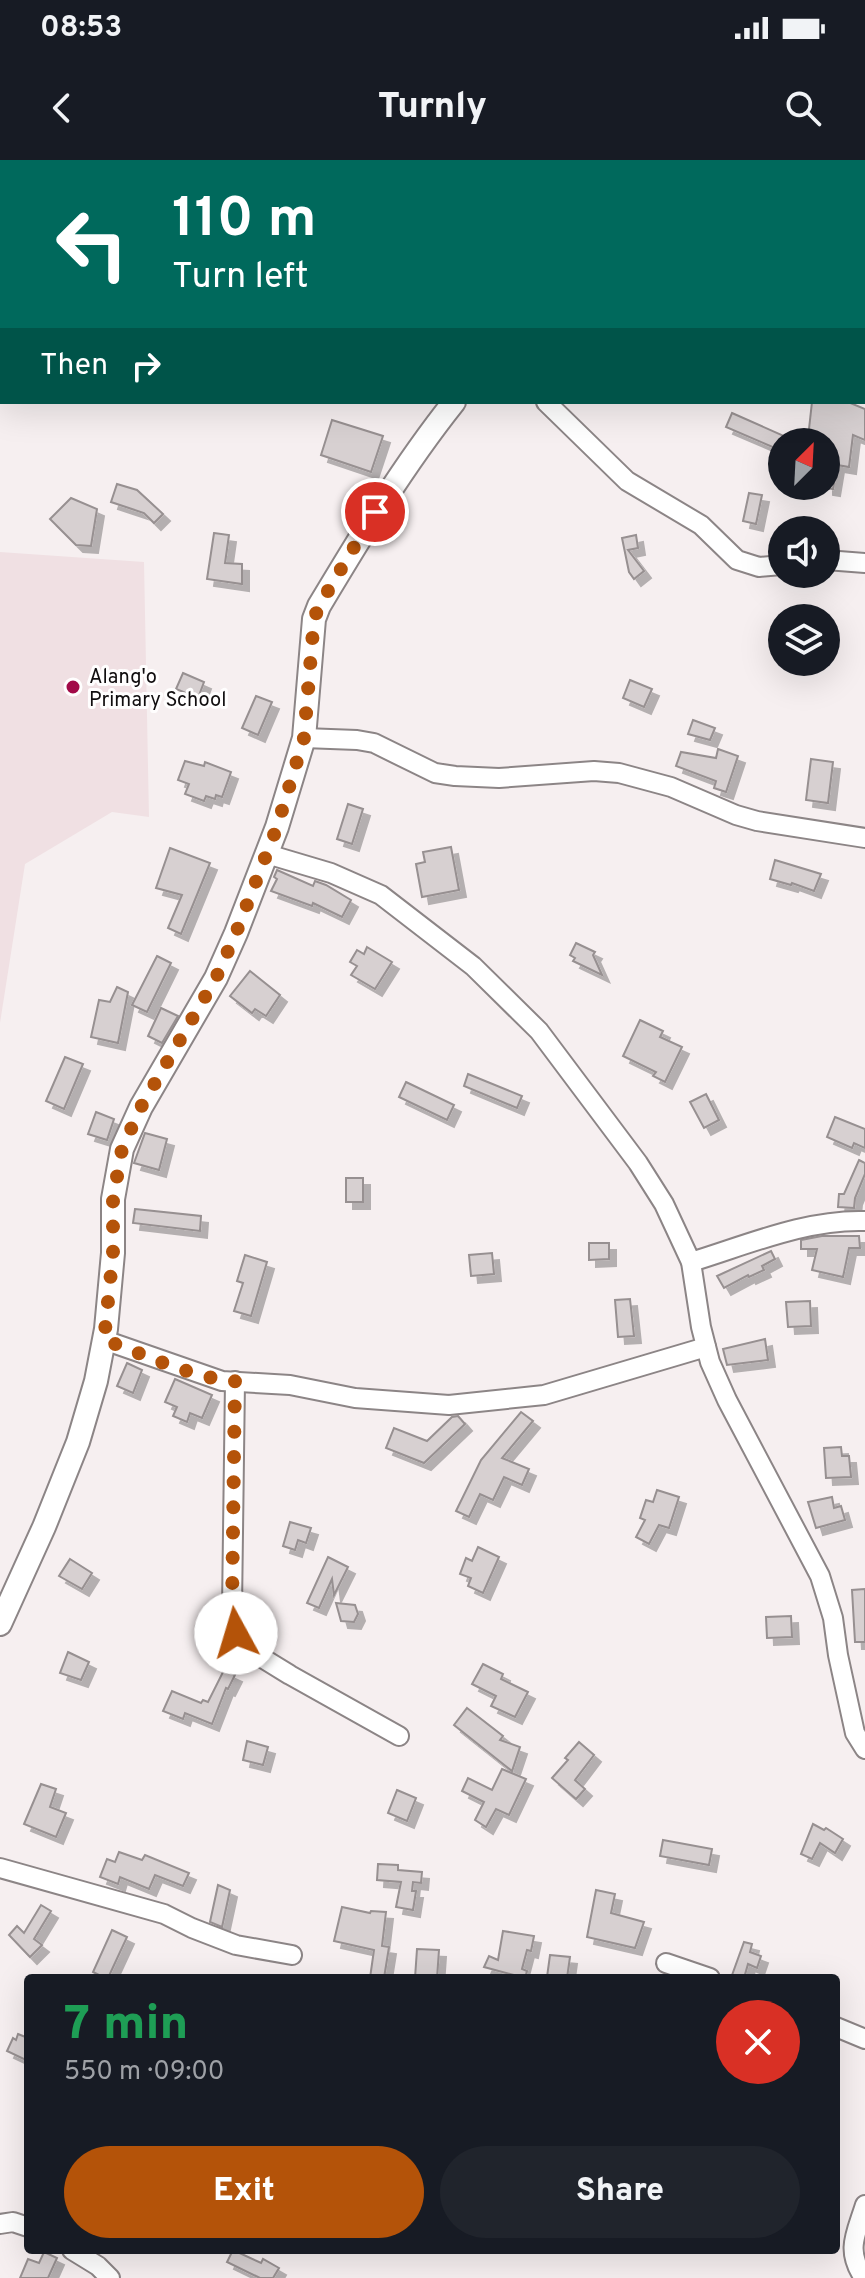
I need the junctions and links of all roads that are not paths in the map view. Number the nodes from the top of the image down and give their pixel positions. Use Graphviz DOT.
graph roads {
  1 [pos="452,404"];
  2 [pos="548,404"];
  3 [pos="840,561"];
  4 [pos="865,563"];
  5 [pos="768,566"];
  6 [pos="304,738"];
  7 [pos="865,838"];
  8 [pos="267,854"];
  9 [pos="865,1221"];
  10 [pos="691,1262"];
  11 [pos="104,1340"];
  12 [pos="706,1347"];
  13 [pos="235,1381"];
  14 [pos="0,1624"];
  15 [pos="399,1736"];
  16 [pos="865,1749"];
  17 [pos="0,1868"];
  18 [pos="292,1955"];
  19 [pos="666,1963"];
  20 [pos="698,1974"];
  21 [pos="840,2029"];
  22 [pos="865,2039"];
  23 [pos="865,2205"];
  24 [pos="0,2224"];
  25 [pos="24,2226"];
  26 [pos="78,2254"];
  27 [pos="110,2278"];
  28 [pos="864,2278"];
  1 -- 6 [label="street"];
  2 -- 5 [label="street"];
  3 -- 4 [label="street"];
  6 -- 7 [label="street"];
  6 -- 8 [label="street"];
  8 -- 10 [label="street"];
  8 -- 11 [label="street"];
  9 -- 10 [label="street"];
  10 -- 12 [label="street"];
  11 -- 13 [label="street"];
  11 -- 14 [label="street"];
  12 -- 13 [label="street"];
  12 -- 16 [label="street"];
  13 -- 15 [label="street"];
  17 -- 18 [label="street"];
  19 -- 20 [label="street"];
  21 -- 22 [label="street"];
  23 -- 28 [label="street"];
  24 -- 25 [label="street"];
  26 -- 27 [label="street"];
}
